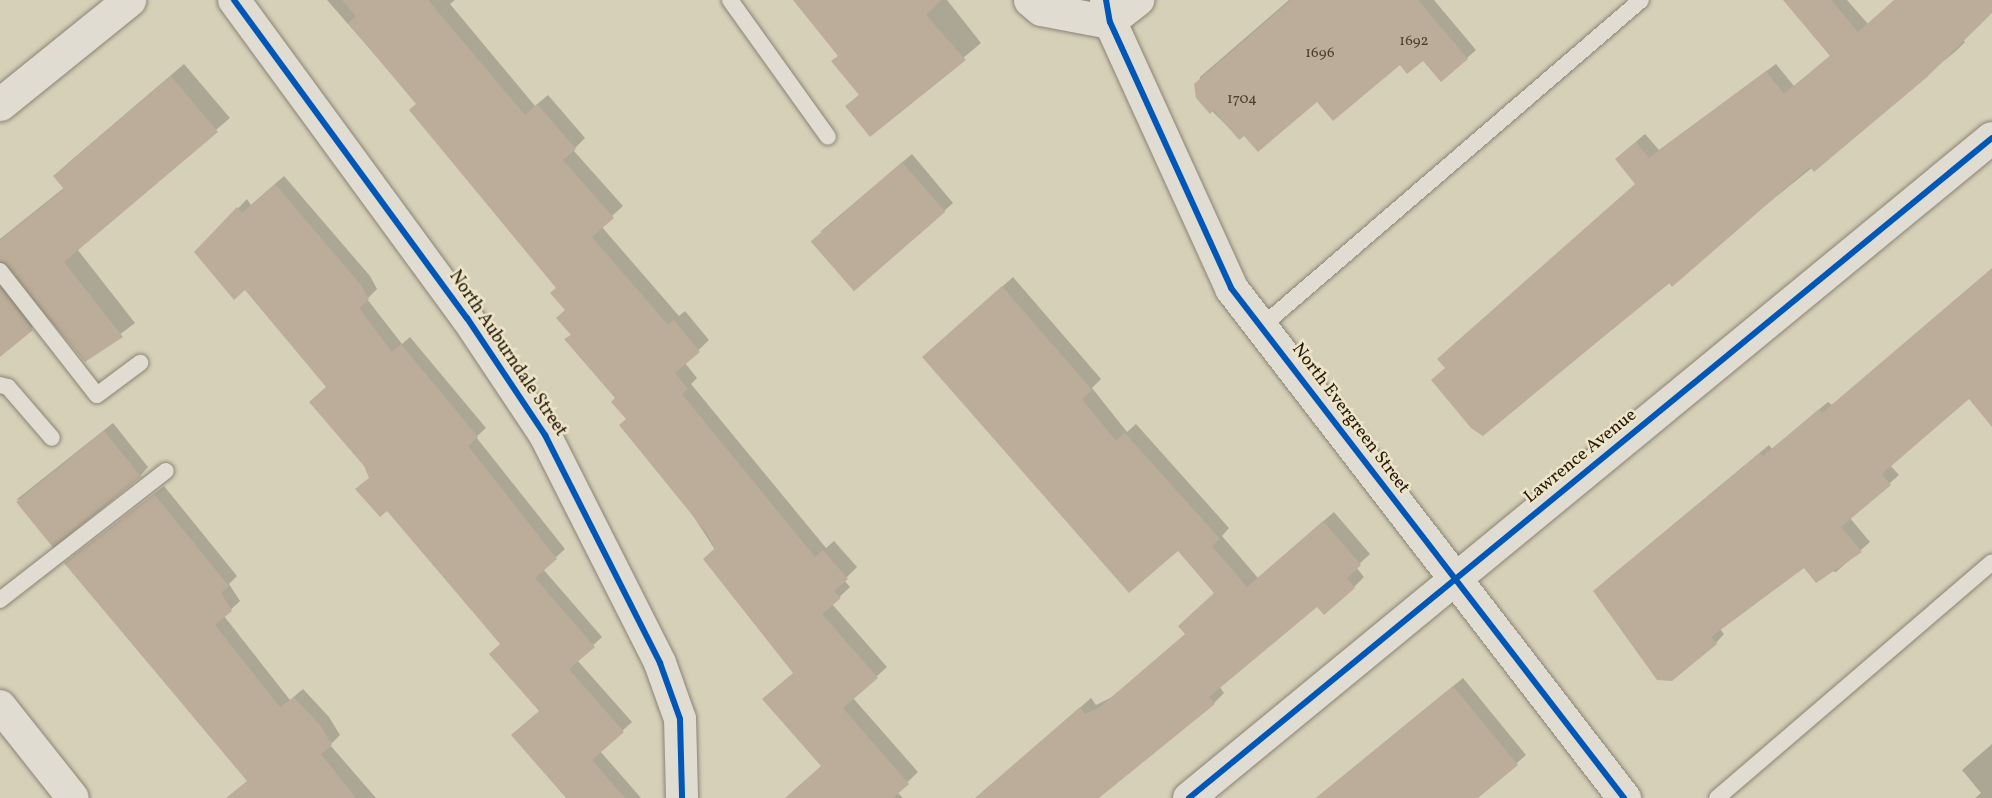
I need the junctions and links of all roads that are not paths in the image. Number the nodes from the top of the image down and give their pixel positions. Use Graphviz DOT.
graph roads {
  1 [pos="129,0"];
  2 [pos="234,0"];
  3 [pos="730,0"];
  4 [pos="1030,0"];
  5 [pos="1138,0"];
  6 [pos="1641,0"];
  7 [pos="1108,11"];
  8 [pos="3,96"];
  9 [pos="828,137"];
  10 [pos="1992,138"];
  11 [pos="0,271"];
  12 [pos="1261,327"];
  13 [pos="140,363"];
  14 [pos="0,385"];
  15 [pos="52,438"];
  16 [pos="166,471"];
  17 [pos="1992,562"];
  18 [pos="1455,581"];
  19 [pos="0,600"];
  20 [pos="0,706"];
  21 [pos="73,798"];
  22 [pos="682,798"];
  23 [pos="1189,798"];
  24 [pos="1624,798"];
  25 [pos="1717,798"];
  1 -- 8 [label="street"];
  2 -- 22 [label="street, North Auburndale Street"];
  3 -- 9 [label="lane"];
  4 -- 7 [label="street"];
  5 -- 7 [label="street"];
  6 -- 12 [label="lane"];
  7 -- 12 [label="street, North Evergreen Street"];
  10 -- 18 [label="street, Lawrence Avenue"];
  11 -- 13 [label="lane"];
  12 -- 18 [label="street, North Evergreen Street"];
  14 -- 15 [label="lane"];
  16 -- 19 [label="lane"];
  17 -- 25 [label="lane"];
  18 -- 23 [label="street, Lawrence Avenue"];
  18 -- 24 [label="street, North Evergreen Street"];
  20 -- 21 [label="street"];
}
